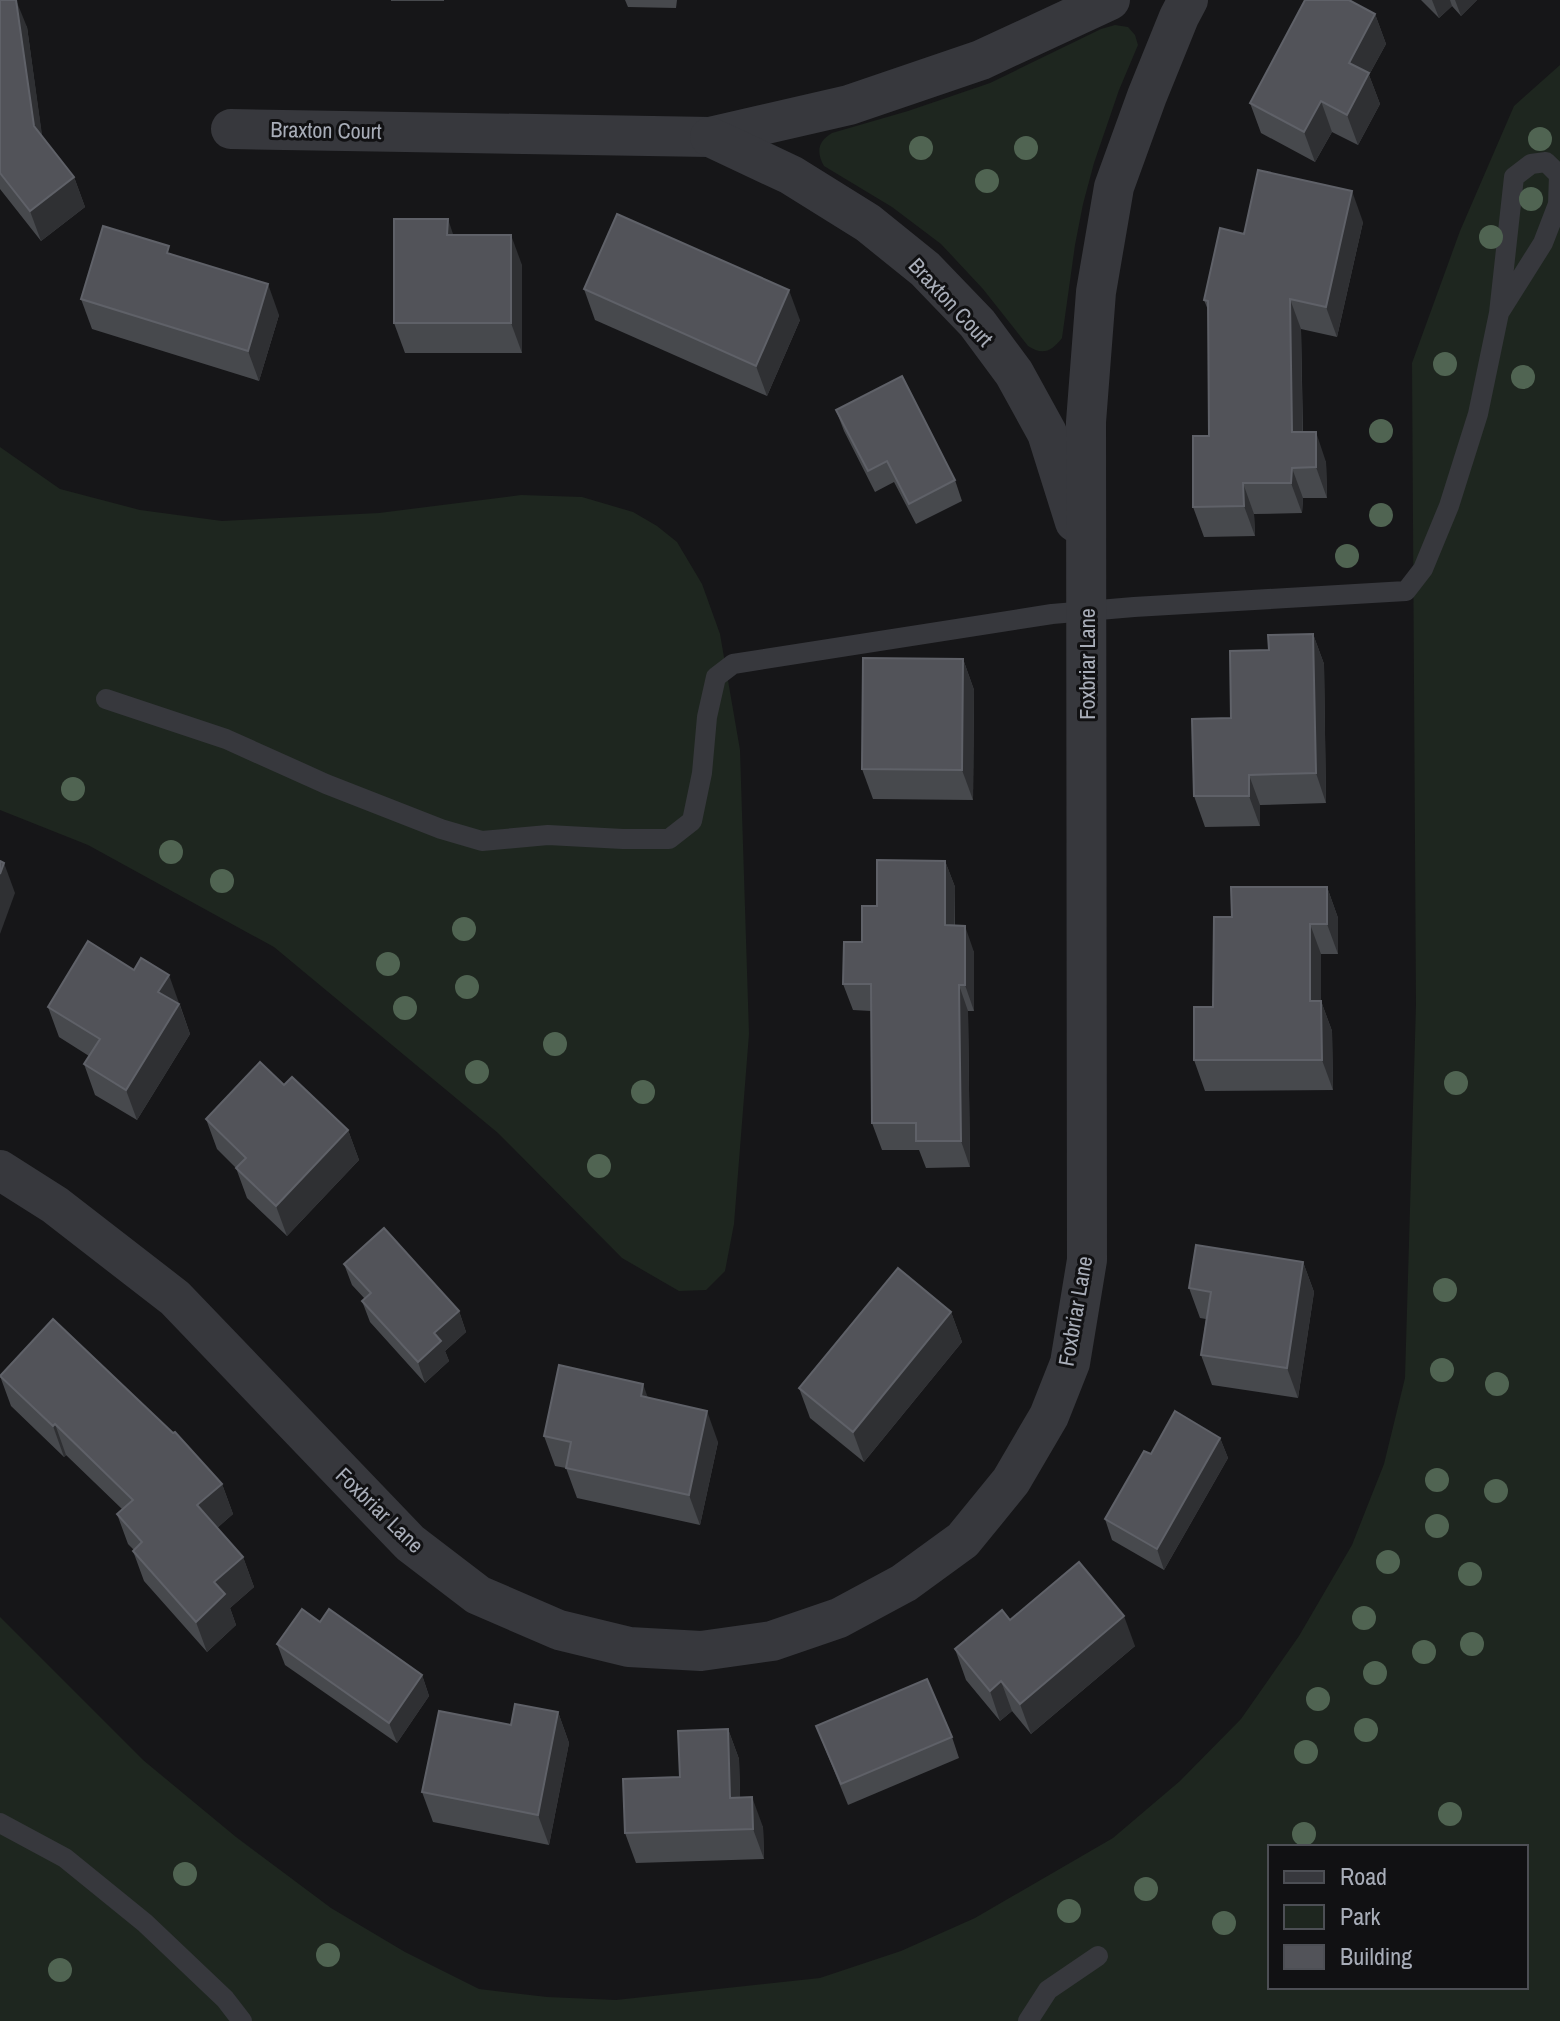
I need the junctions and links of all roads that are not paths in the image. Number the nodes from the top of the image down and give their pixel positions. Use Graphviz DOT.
graph roads {
  1 [pos="1110,0"];
  2 [pos="1188,0"];
  3 [pos="231,129"];
  4 [pos="710,137"];
  5 [pos="1499,313"];
  6 [pos="1087,558"];
  7 [pos="1087,611"];
  8 [pos="106,699"];
  9 [pos="0,1170"];
  10 [pos="0,1823"];
  11 [pos="1098,1956"];
  12 [pos="242,2021"];
  13 [pos="1028,2021"];
  1 -- 4 [label="street, Braxton Court"];
  2 -- 6 [label="street, Foxbriar Lane"];
  3 -- 4 [label="street, Braxton Court"];
  4 -- 6 [label="street, Braxton Court"];
  5 -- 5 [label="lane"];
  5 -- 7 [label="lane"];
  6 -- 7 [label="street, Foxbriar Lane"];
  7 -- 8 [label="lane"];
  7 -- 9 [label="street, Foxbriar Lane"];
  10 -- 12 [label="lane"];
  11 -- 13 [label="lane"];
}
